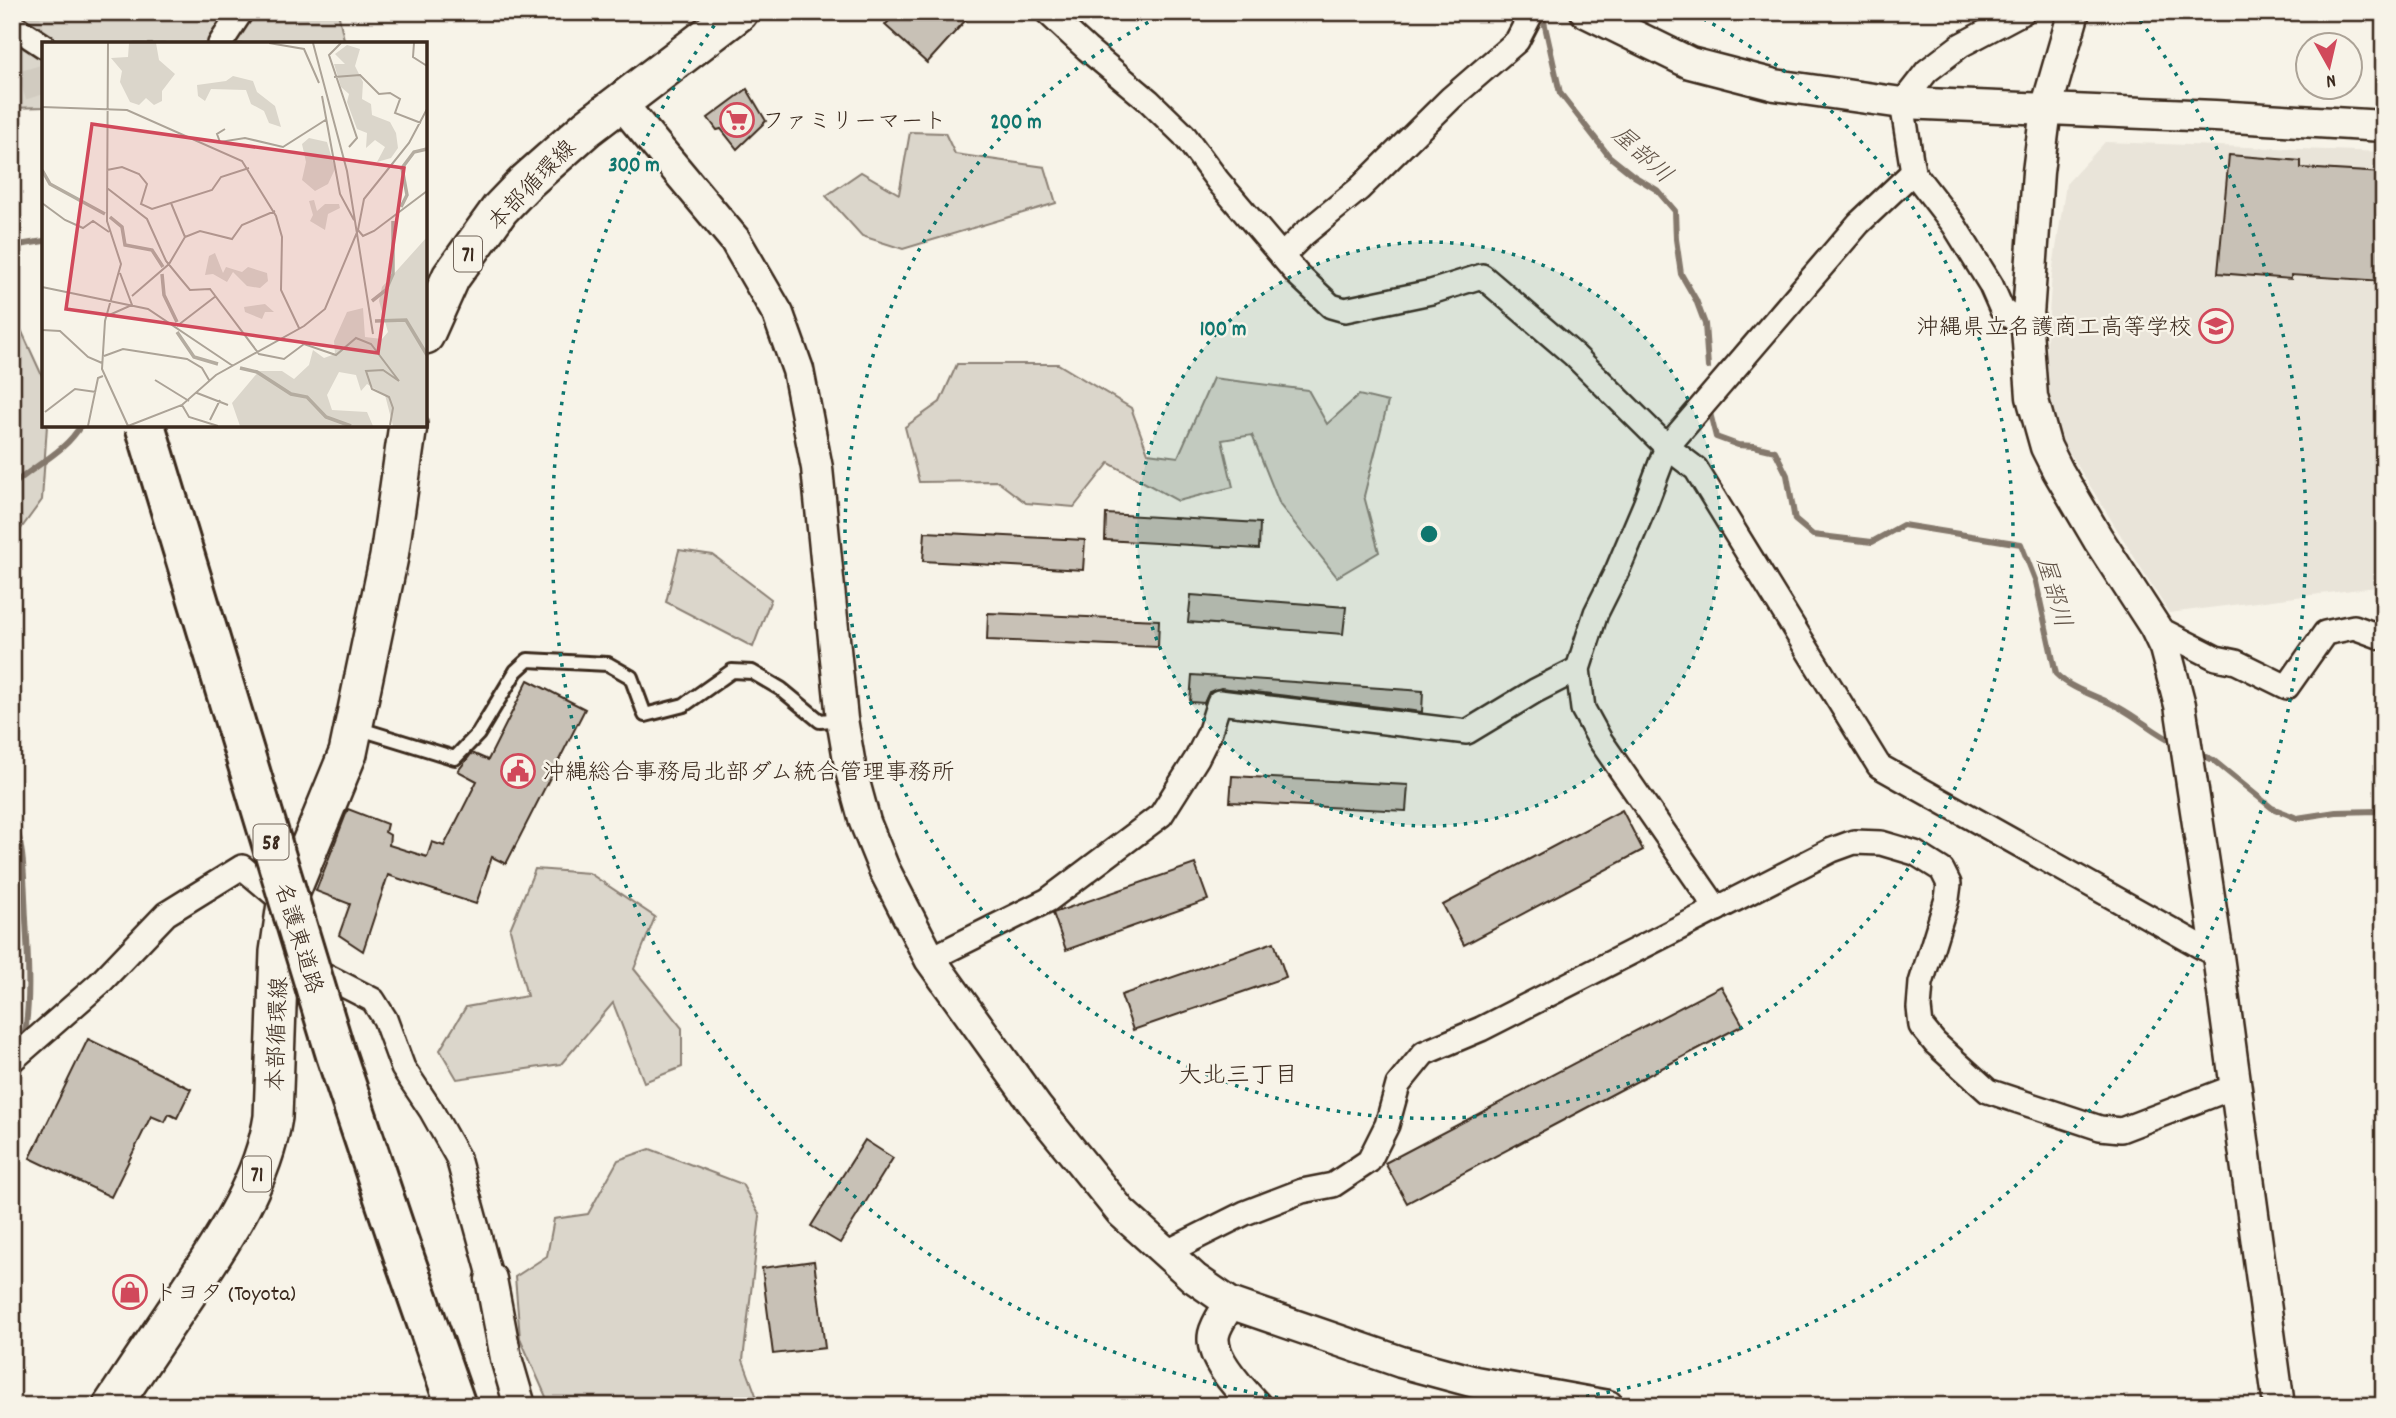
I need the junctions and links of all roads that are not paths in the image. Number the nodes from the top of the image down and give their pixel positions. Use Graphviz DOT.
graph roads {
  1 [pos="241,12"];
  2 [pos="739,12"];
  3 [pos="1047,12"];
  4 [pos="1532,12"];
  5 [pos="1586,12"];
  6 [pos="2023,12"];
  7 [pos="2074,12"];
  8 [pos="12,25"];
  9 [pos="221,42"];
  10 [pos="42,45"];
  11 [pos="621,102"];
  12 [pos="1902,103"];
  13 [pos="2046,109"];
  14 [pos="2384,126"];
  15 [pos="1913,172"];
  16 [pos="1282,256"];
  17 [pos="2027,329"];
  18 [pos="427,331"];
  19 [pos="146,427"];
  20 [pos="408,427"];
  21 [pos="1667,447"];
  22 [pos="2155,627"];
  23 [pos="2384,638"];
  24 [pos="1578,669"];
  25 [pos="842,719"];
  26 [pos="353,727"];
  27 [pos="286,904"];
  28 [pos="1717,909"];
  29 [pos="279,951"];
  30 [pos="2218,956"];
  31 [pos="930,959"];
  32 [pos="12,1060"];
  33 [pos="2234,1087"];
  34 [pos="1165,1253"];
  35 [pos="491,1279"];
  36 [pos="1230,1303"];
  37 [pos="112,1406"];
  38 [pos="456,1406"];
  39 [pos="520,1406"];
  40 [pos="1256,1406"];
  41 [pos="1608,1406"];
  42 [pos="2279,1406"];
  1 -- 9 [label="street"];
  2 -- 11 [label="main road, 本部循環線 / 71"];
  3 -- 16 [label="street"];
  4 -- 16 [label="street"];
  5 -- 12 [label="street"];
  6 -- 12 [label="street"];
  7 -- 13 [label="street"];
  8 -- 10 [label="street"];
  11 -- 18 [label="main road, 本部循環線 / 71"];
  11 -- 25 [label="street"];
  12 -- 13 [label="street"];
  12 -- 15 [label="street"];
  13 -- 14 [label="street"];
  13 -- 17 [label="street"];
  15 -- 17 [label="street"];
  15 -- 21 [label="street"];
  16 -- 21 [label="street"];
  17 -- 22 [label="street"];
  19 -- 38 [label="highway, 名護東道路 / 58, bridge"];
  20 -- 26 [label="main road, 本部循環線 / 71"];
  21 -- 24 [label="street"];
  21 -- 30 [label="street"];
  22 -- 23 [label="street"];
  22 -- 30 [label="street"];
  24 -- 28 [label="street"];
  24 -- 31 [label="street"];
  25 -- 26 [label="lane"];
  25 -- 31 [label="street"];
  26 -- 27 [label="main road, 本部循環線 / 71"];
  27 -- 29 [label="main road, 本部循環線 / 71"];
  27 -- 32 [label="street"];
  28 -- 33 [label="street"];
  28 -- 34 [label="street"];
  29 -- 35 [label="street"];
  29 -- 37 [label="main road, 本部循環線 / 71"];
  30 -- 33 [label="street"];
  31 -- 34 [label="street"];
  33 -- 42 [label="street"];
  34 -- 36 [label="street"];
  35 -- 39 [label="street"];
  36 -- 40 [label="street"];
  36 -- 41 [label="street"];
}
